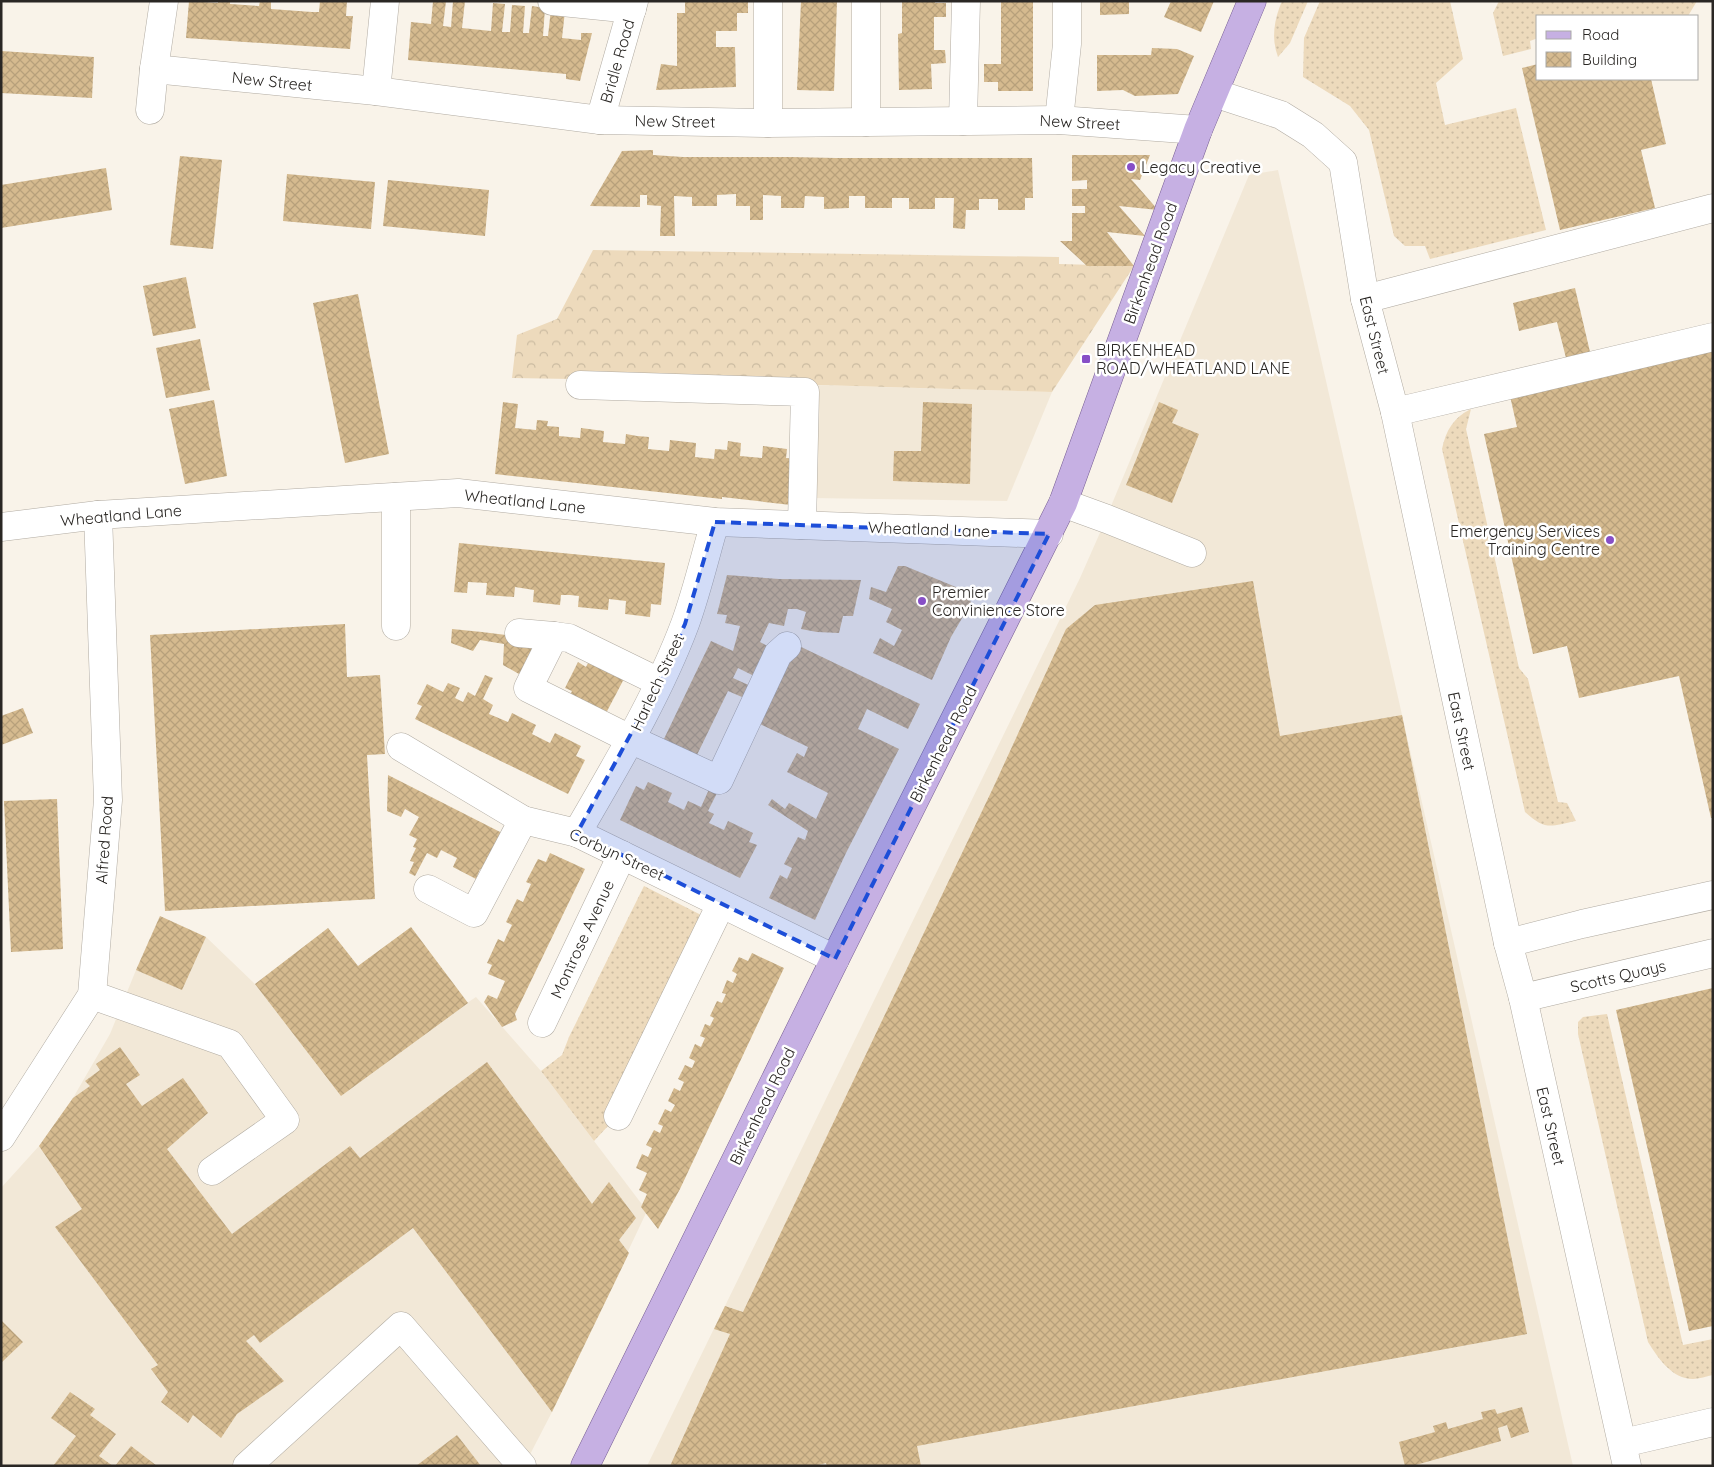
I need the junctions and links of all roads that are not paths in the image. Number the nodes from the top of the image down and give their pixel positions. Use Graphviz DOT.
graph roads {
  1 [pos="164,1"];
  2 [pos="385,1"];
  3 [pos="552,1"];
  4 [pos="768,1"];
  5 [pos="866,1"];
  6 [pos="966,1"];
  7 [pos="1067,1"];
  8 [pos="1252,1"];
  9 [pos="633,5"];
  10 [pos="154,69"];
  11 [pos="376,92"];
  12 [pos="1214,93"];
  13 [pos="150,110"];
  14 [pos="600,120"];
  15 [pos="1059,120"];
  16 [pos="963,121"];
  17 [pos="768,122"];
  18 [pos="866,122"];
  19 [pos="1198,130"];
  20 [pos="1713,208"];
  21 [pos="1365,299"];
  22 [pos="1713,337"];
  23 [pos="580,385"];
  24 [pos="1395,412"];
  25 [pos="396,497"];
  26 [pos="1063,503"];
  27 [pos="98,515"];
  28 [pos="715,522"];
  29 [pos="802,525"];
  30 [pos="1,527"];
  31 [pos="1049,534"];
  32 [pos="1192,554"];
  33 [pos="396,626"];
  34 [pos="519,633"];
  35 [pos="554,636"];
  36 [pos="787,646"];
  37 [pos="659,682"];
  38 [pos="630,739"];
  39 [pos="401,747"];
  40 [pos="523,820"];
  41 [pos="577,833"];
  42 [pos="622,855"];
  43 [pos="428,889"];
  44 [pos="1713,895"];
  45 [pos="721,904"];
  46 [pos="1508,943"];
  47 [pos="1713,953"];
  48 [pos="835,959"];
  49 [pos="92,995"];
  50 [pos="1523,998"];
  51 [pos="542,1023"];
  52 [pos="618,1116"];
  53 [pos="1,1137"];
  54 [pos="212,1171"];
  55 [pos="1713,1422"];
  56 [pos="1625,1454"];
  57 [pos="247,1466"];
  58 [pos="522,1466"];
  59 [pos="585,1466"];
  1 -- 10 [label="street"];
  2 -- 11 [label="street"];
  3 -- 9 [label="street"];
  4 -- 17 [label="street"];
  5 -- 18 [label="street"];
  6 -- 16 [label="street"];
  7 -- 15 [label="street"];
  8 -- 12 [label="main road, Birkenhead Road"];
  9 -- 14 [label="street, Bridle Road"];
  10 -- 11 [label="street, New Street"];
  10 -- 13 [label="street"];
  11 -- 14 [label="street, New Street"];
  12 -- 19 [label="main road, Birkenhead Road"];
  12 -- 21 [label="street, East Street"];
  14 -- 17 [label="street, New Street"];
  15 -- 16 [label="street, New Street"];
  15 -- 19 [label="street, New Street"];
  16 -- 18 [label="street, New Street"];
  17 -- 18 [label="street, New Street"];
  19 -- 26 [label="main road, Birkenhead Road"];
  20 -- 21 [label="street"];
  21 -- 24 [label="street, East Street"];
  22 -- 24 [label="street"];
  23 -- 29 [label="street"];
  24 -- 46 [label="street, East Street"];
  25 -- 27 [label="street, Wheatland Lane"];
  25 -- 28 [label="street, Wheatland Lane"];
  25 -- 33 [label="street"];
  26 -- 31 [label="main road, Birkenhead Road"];
  26 -- 32 [label="street"];
  27 -- 30 [label="street, Wheatland Lane"];
  27 -- 49 [label="street, Alfred Road"];
  28 -- 29 [label="street, Wheatland Lane"];
  28 -- 37 [label="street, Harlech Street"];
  29 -- 31 [label="street, Wheatland Lane"];
  31 -- 48 [label="main road, Birkenhead Road"];
  34 -- 35 [label="street"];
  35 -- 37 [label="street"];
  35 -- 38 [label="street"];
  36 -- 38 [label="street"];
  37 -- 38 [label="street, Harlech Street"];
  38 -- 41 [label="street, Harlech Street"];
  39 -- 40 [label="street, Corbyn Street"];
  40 -- 41 [label="street, Corbyn Street"];
  40 -- 43 [label="street"];
  41 -- 42 [label="street, Corbyn Street"];
  42 -- 45 [label="street, Corbyn Street"];
  42 -- 51 [label="street, Montrose Avenue"];
  44 -- 46 [label="street"];
  45 -- 48 [label="street, Corbyn Street"];
  45 -- 52 [label="street"];
  46 -- 50 [label="street, East Street"];
  47 -- 50 [label="street, Scotts Quays"];
  48 -- 59 [label="main road, Birkenhead Road"];
  49 -- 53 [label="street, Alfred Road"];
  49 -- 54 [label="street"];
  50 -- 56 [label="street, East Street"];
  55 -- 56 [label="street"];
  57 -- 58 [label="street"];
}
